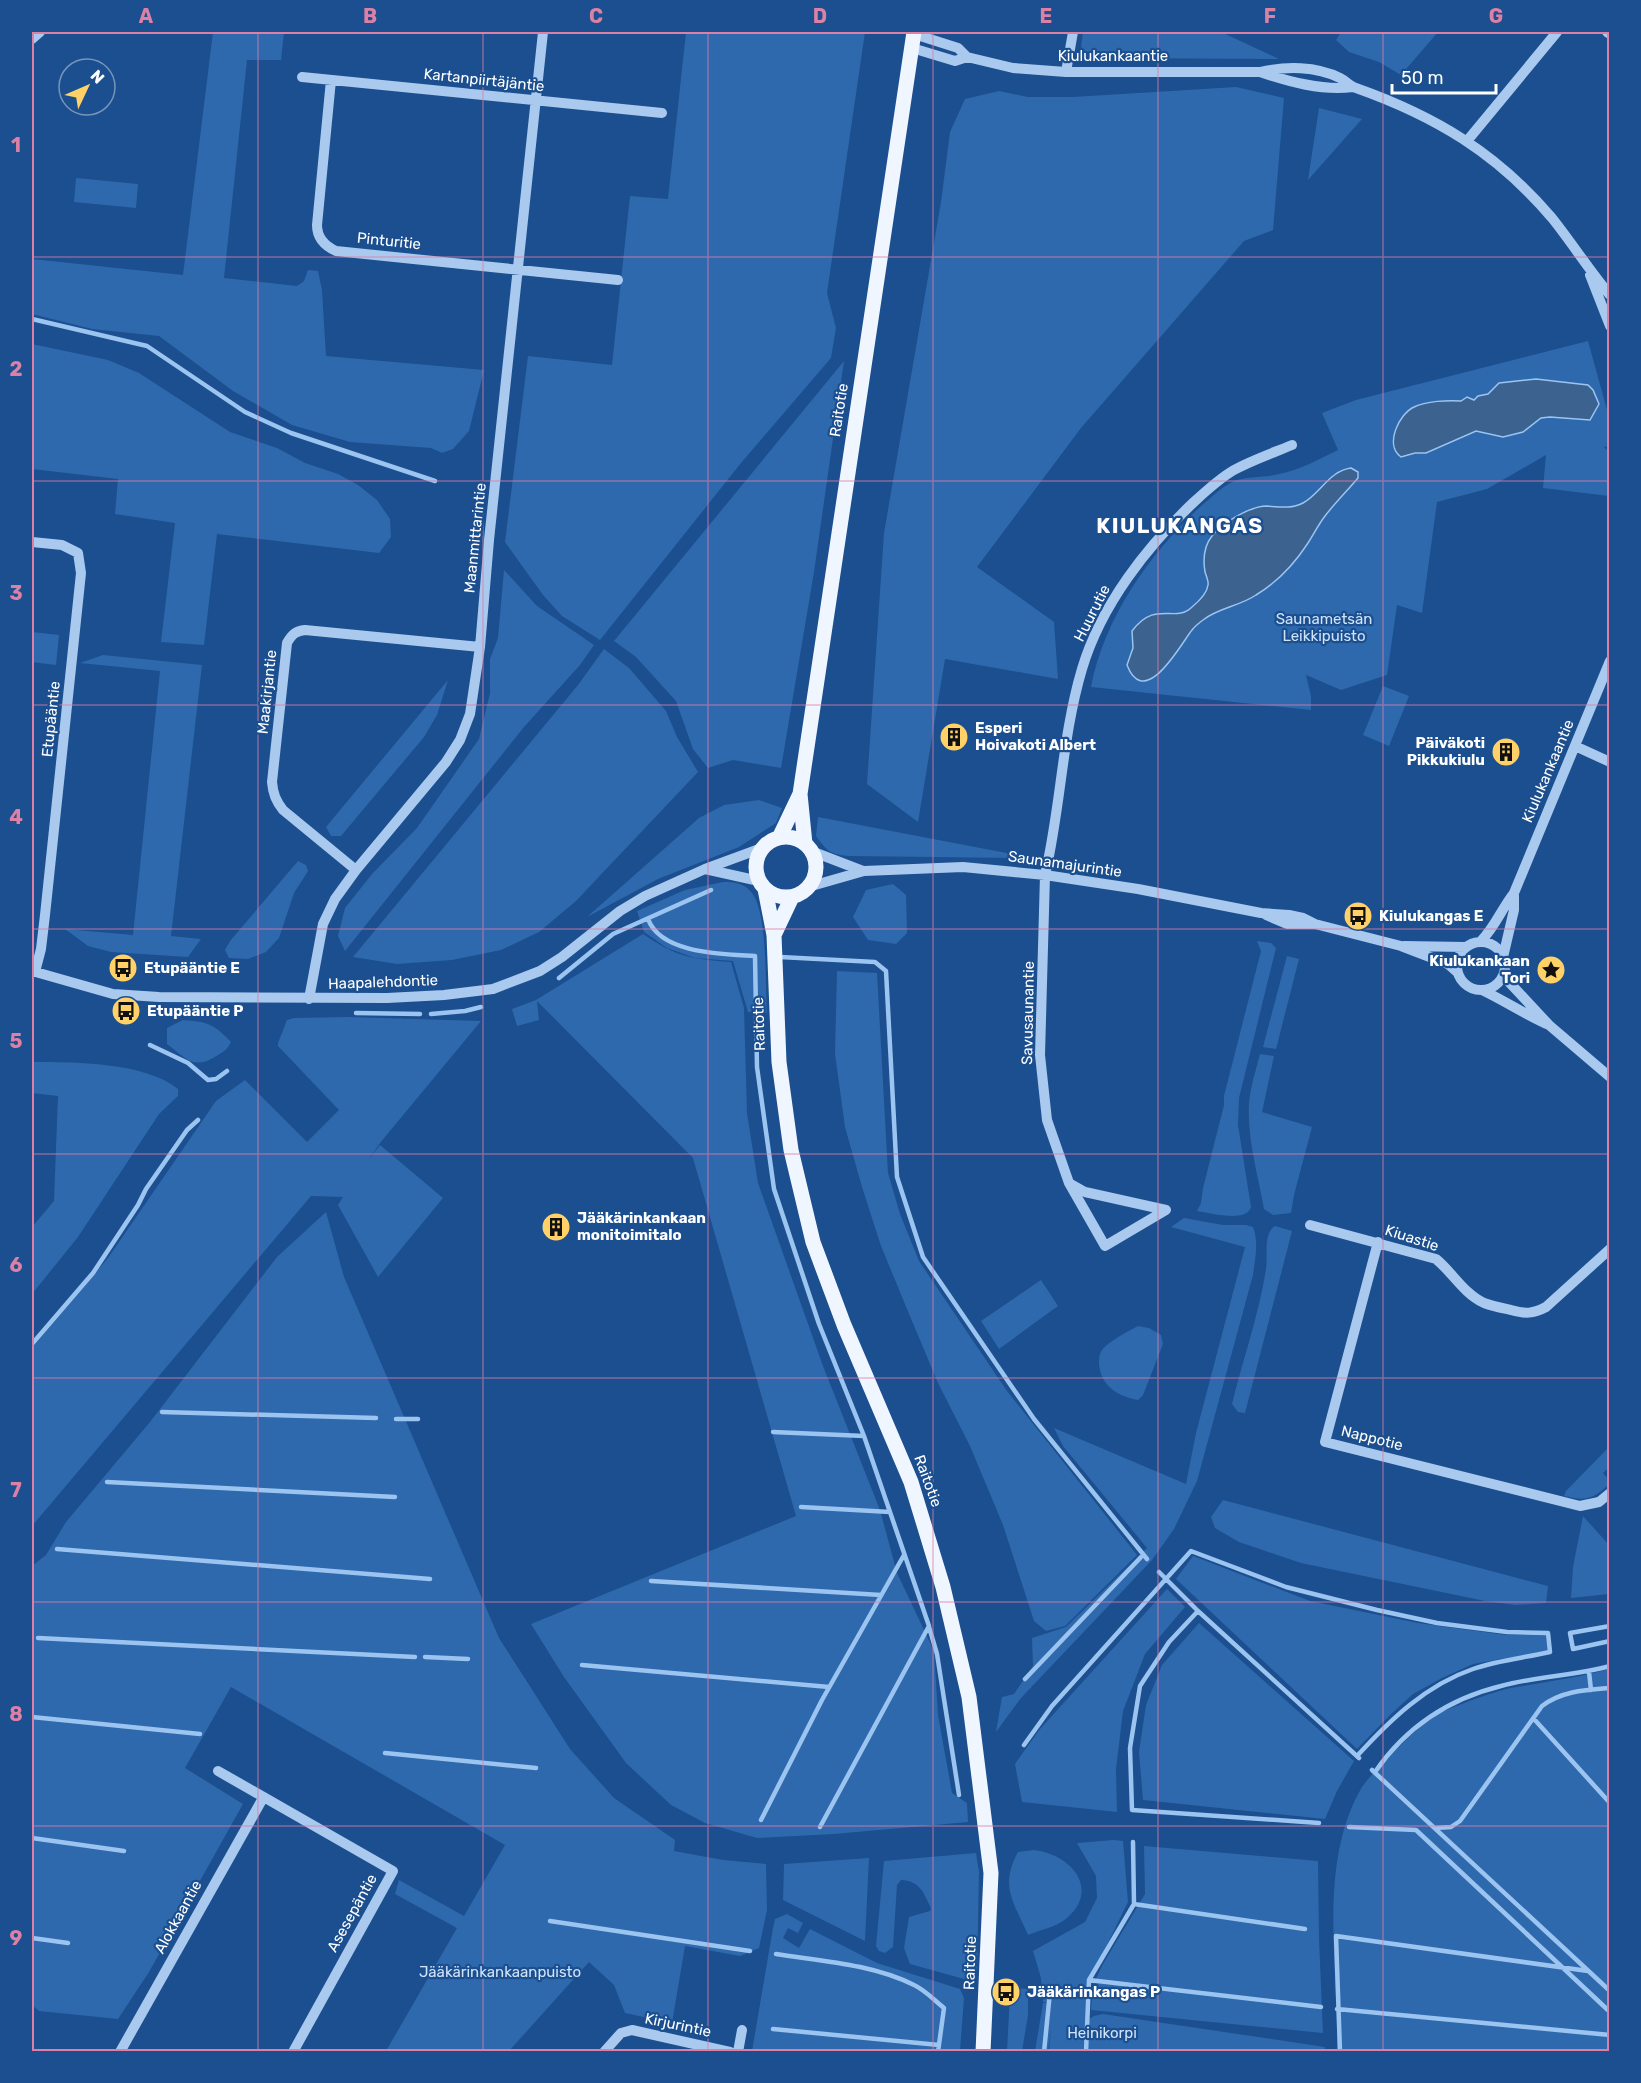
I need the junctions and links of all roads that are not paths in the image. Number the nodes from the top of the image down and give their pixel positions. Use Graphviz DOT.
graph roads {
  1 [pos="40,32"];
  2 [pos="543,32"];
  3 [pos="1072,32"];
  4 [pos="1557,32"];
  5 [pos="913,38"];
  6 [pos="32,39"];
  7 [pos="1066,72"];
  8 [pos="302,77"];
  9 [pos="331,80"];
  10 [pos="536,100"];
  11 [pos="662,113"];
  12 [pos="1467,141"];
  13 [pos="1588,268"];
  14 [pos="518,269"];
  15 [pos="618,280"];
  16 [pos="1610,295"];
  17 [pos="1610,326"];
  18 [pos="1292,445"];
  19 [pos="32,542"];
  20 [pos="480,647"];
  21 [pos="1610,661"];
  22 [pos="1575,746"];
  23 [pos="1610,762"];
  24 [pos="800,794"];
  25 [pos="779,838"];
  26 [pos="762,848"];
  27 [pos="808,848"];
  28 [pos="705,869"];
  29 [pos="356,870"];
  30 [pos="864,871"];
  31 [pos="1046,875"];
  32 [pos="762,885"];
  33 [pos="808,887"];
  34 [pos="1514,893"];
  35 [pos="792,897"];
  36 [pos="774,935"];
  37 [pos="1481,941"];
  38 [pos="1401,946"];
  39 [pos="1466,947"];
  40 [pos="1503,957"];
  41 [pos="1505,970"];
  42 [pos="33,971"];
  43 [pos="1457,972"];
  44 [pos="1482,990"];
  45 [pos="309,999"];
  46 [pos="1549,1025"];
  47 [pos="1610,1077"];
  48 [pos="1068,1183"];
  49 [pos="1310,1225"];
  50 [pos="1378,1242"];
  51 [pos="1610,1249"];
  52 [pos="1610,1493"];
  53 [pos="218,1771"];
  54 [pos="263,1798"];
  55 [pos="742,2030"];
  56 [pos="120,2052"];
  57 [pos="292,2052"];
  58 [pos="604,2052"];
  59 [pos="730,2052"];
  60 [pos="738,2052"];
  61 [pos="983,2052"];
  1 -- 6 [label="street"];
  2 -- 10 [label="street, Maanmittarintie"];
  3 -- 7 [label="street"];
  4 -- 12 [label="street"];
  5 -- 7 [label="street, Kiulukankaantie"];
  5 -- 24 [label="main road, Raitotie"];
  7 -- 12 [label="street, Kiulukankaantie"];
  8 -- 9 [label="street, Kartanpiirtäjäntie"];
  9 -- 10 [label="street, Kartanpiirtäjäntie"];
  9 -- 14 [label="street, Pinturitie"];
  10 -- 11 [label="street, Kartanpiirtäjäntie"];
  10 -- 14 [label="street, Maanmittarintie"];
  12 -- 13 [label="street, Kiulukankaantie"];
  13 -- 16 [label="street, Kiulukankaantie"];
  13 -- 17 [label="street, Kiulukankaantie"];
  14 -- 15 [label="street, Pinturitie"];
  14 -- 20 [label="street, Maanmittarintie"];
  18 -- 31 [label="street, Huurutie"];
  19 -- 42 [label="street, Etupääntie"];
  20 -- 29 [label="street, Maanmittarintie"];
  20 -- 29 [label="street, Maakirjantie"];
  21 -- 22 [label="street, Kiulukankaantie"];
  22 -- 23 [label="street"];
  22 -- 34 [label="street, Kiulukankaantie"];
  24 -- 25 [label="main road, Raitotie"];
  24 -- 27 [label="main road, Raitotie"];
  25 -- 26 [label="main road"];
  25 -- 27 [label="main road"];
  26 -- 28 [label="street, Haapalehdontie"];
  26 -- 32 [label="main road"];
  27 -- 30 [label="street, Saunamajurintie"];
  27 -- 33 [label="main road, Raitotie"];
  28 -- 32 [label="street"];
  28 -- 45 [label="street, Haapalehdontie"];
  29 -- 45 [label="street, Maanmittarintie"];
  30 -- 31 [label="street, Saunamajurintie"];
  30 -- 33 [label="street, Saunamajurintie"];
  31 -- 38 [label="street, Saunamajurintie"];
  31 -- 48 [label="street, Savusaunantie"];
  32 -- 35 [label="main road"];
  32 -- 36 [label="main road, Raitotie"];
  33 -- 35 [label="main road"];
  34 -- 37 [label="street, Kiulukankaantie"];
  34 -- 40 [label="street, Kiulukankaantie"];
  35 -- 36 [label="main road, Raitotie"];
  36 -- 61 [label="main road, Raitotie"];
  37 -- 39 [label="street"];
  37 -- 40 [label="street"];
  38 -- 39 [label="street, Saunamajurintie"];
  38 -- 43 [label="street, Saunamajurintie"];
  39 -- 43 [label="street"];
  40 -- 41 [label="street"];
  41 -- 44 [label="street"];
  41 -- 46 [label="street"];
  42 -- 45 [label="street, Haapalehdontie"];
  43 -- 44 [label="street"];
  44 -- 46 [label="street"];
  46 -- 47 [label="street"];
  48 -- 48 [label="street, Savusaunantie"];
  49 -- 50 [label="street, Kiuastie"];
  50 -- 51 [label="street, Kiuastie"];
  50 -- 52 [label="street, Nappotie"];
  53 -- 54 [label="street, Asesepäntie"];
  54 -- 56 [label="street, Alokkaantie"];
  54 -- 57 [label="street, Asesepäntie"];
  55 -- 60 [label="street"];
  58 -- 59 [label="street, Kirjurintie"];
}
